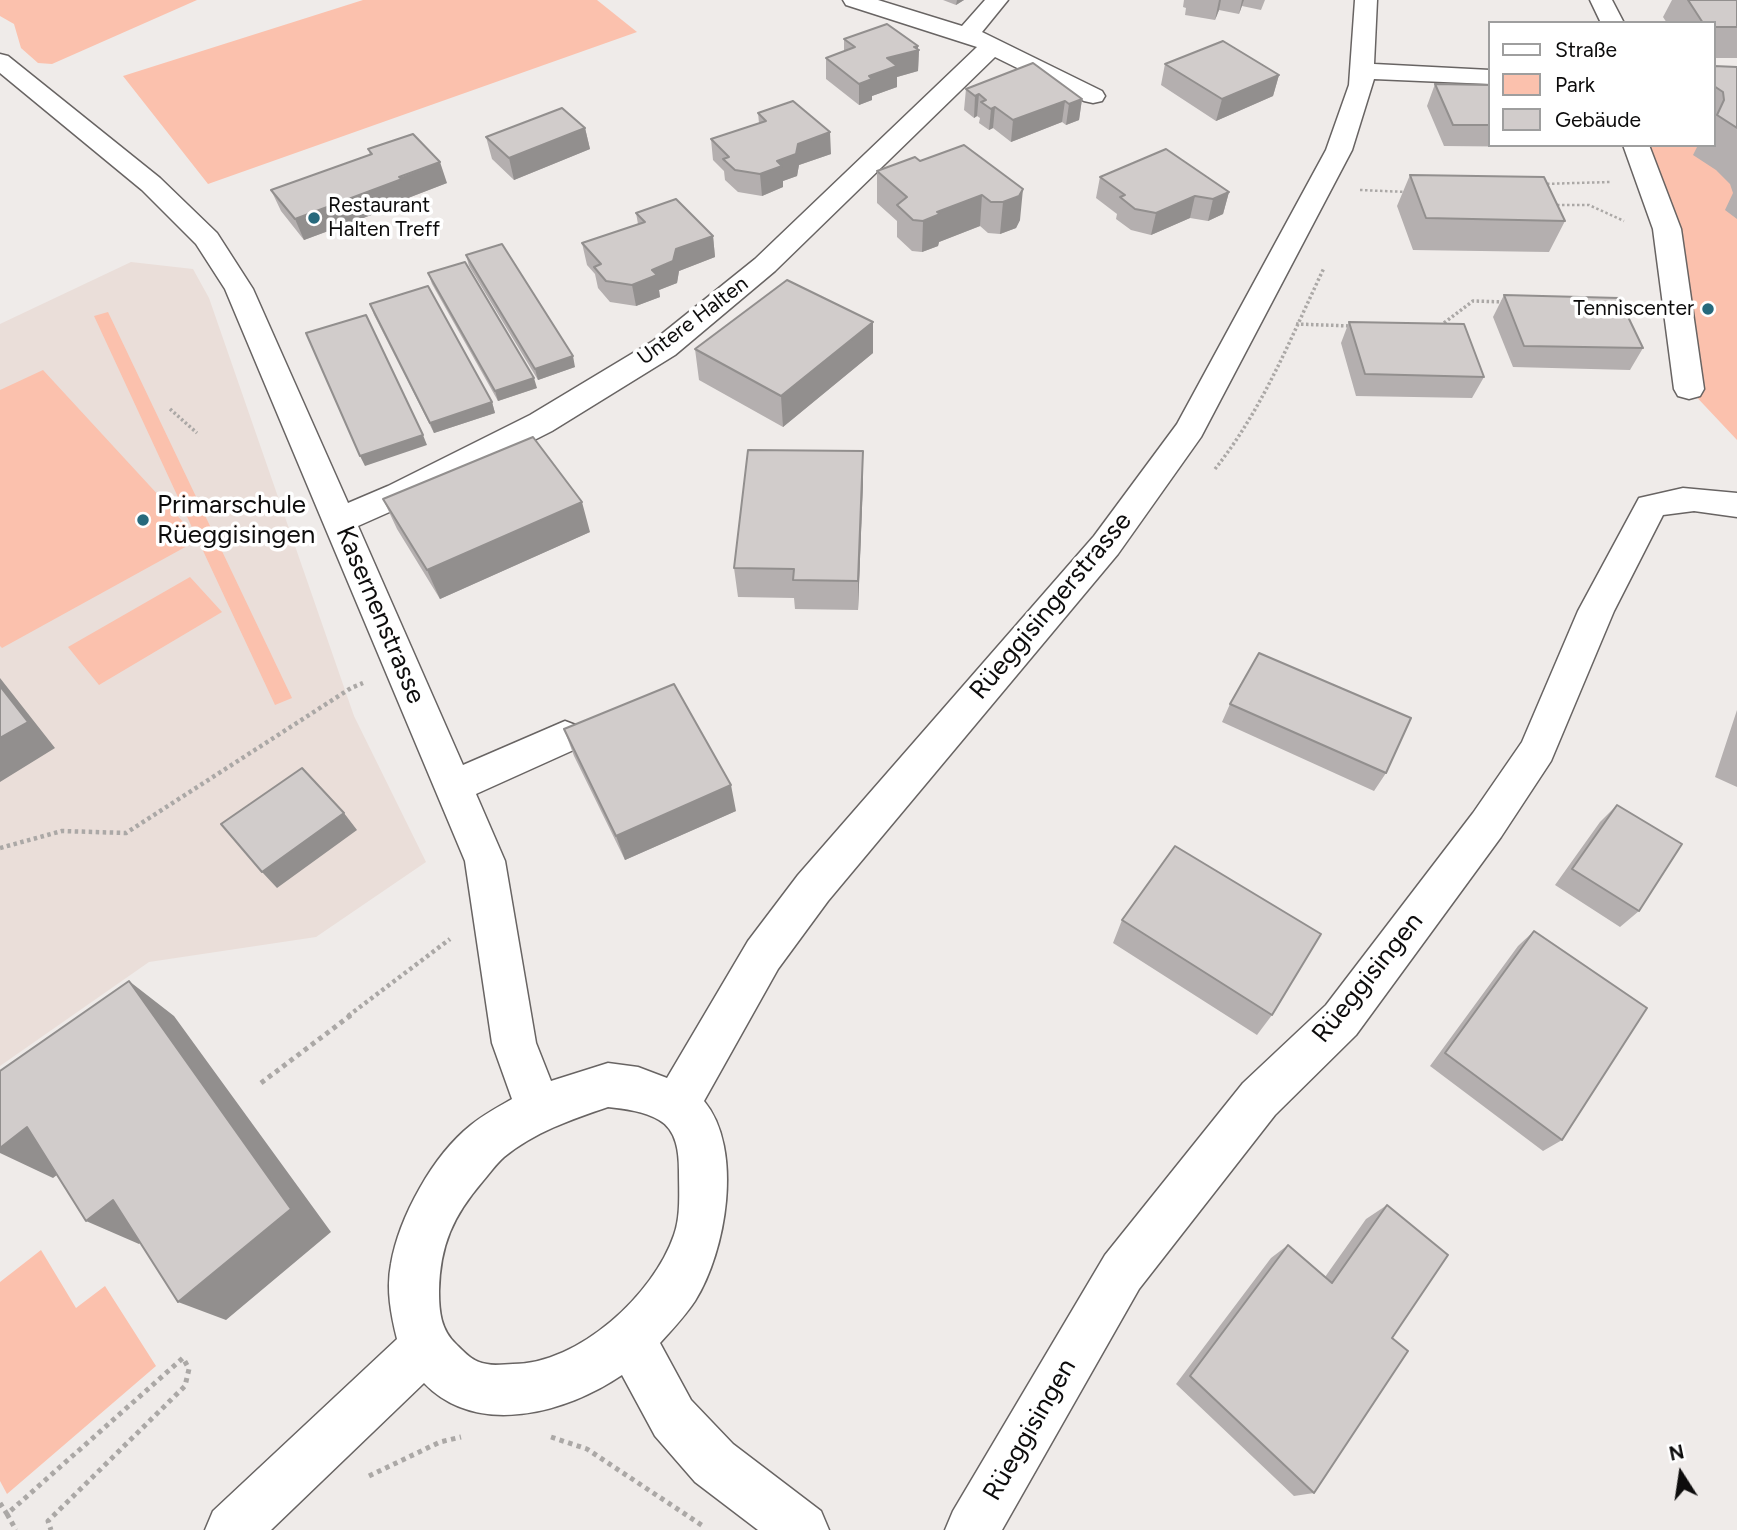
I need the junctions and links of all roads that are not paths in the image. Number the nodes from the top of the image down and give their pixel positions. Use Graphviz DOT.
graph roads {
  1 [pos="854,0"];
  2 [pos="1366,0"];
  3 [pos="1601,0"];
  4 [pos="1002,5"];
  5 [pos="1612,21"];
  6 [pos="979,41"];
  7 [pos="0,61"];
  8 [pos="1363,71"];
  9 [pos="1488,77"];
  10 [pos="1093,96"];
  11 [pos="1637,147"];
  12 [pos="1689,389"];
  13 [pos="1737,505"];
  14 [pos="339,520"];
  15 [pos="565,737"];
  16 [pos="454,786"];
  17 [pos="677,1104"];
  18 [pos="538,1108"];
  19 [pos="631,1340"];
  20 [pos="424,1348"];
  21 [pos="232,1530"];
  22 [pos="802,1530"];
  23 [pos="972,1530"];
  1 -- 6 [label="street"];
  2 -- 8 [label="street, Rüeggisingerstrasse"];
  3 -- 5 [label="street"];
  4 -- 6 [label="street, Untere Halten"];
  6 -- 10 [label="street"];
  6 -- 14 [label="street, Untere Halten"];
  7 -- 14 [label="street, Kasernenstrasse"];
  8 -- 9 [label="street"];
  8 -- 17 [label="street, Rüeggisingerstrasse"];
  11 -- 12 [label="street"];
  13 -- 23 [label="street, Rüeggisingen"];
  14 -- 16 [label="street, Kasernenstrasse"];
  15 -- 16 [label="street"];
  16 -- 18 [label="street, Kasernenstrasse"];
  17 -- 18 [label="street"];
  17 -- 19 [label="street"];
  18 -- 20 [label="street"];
  19 -- 20 [label="street"];
  19 -- 22 [label="street"];
  20 -- 21 [label="street"];
}
